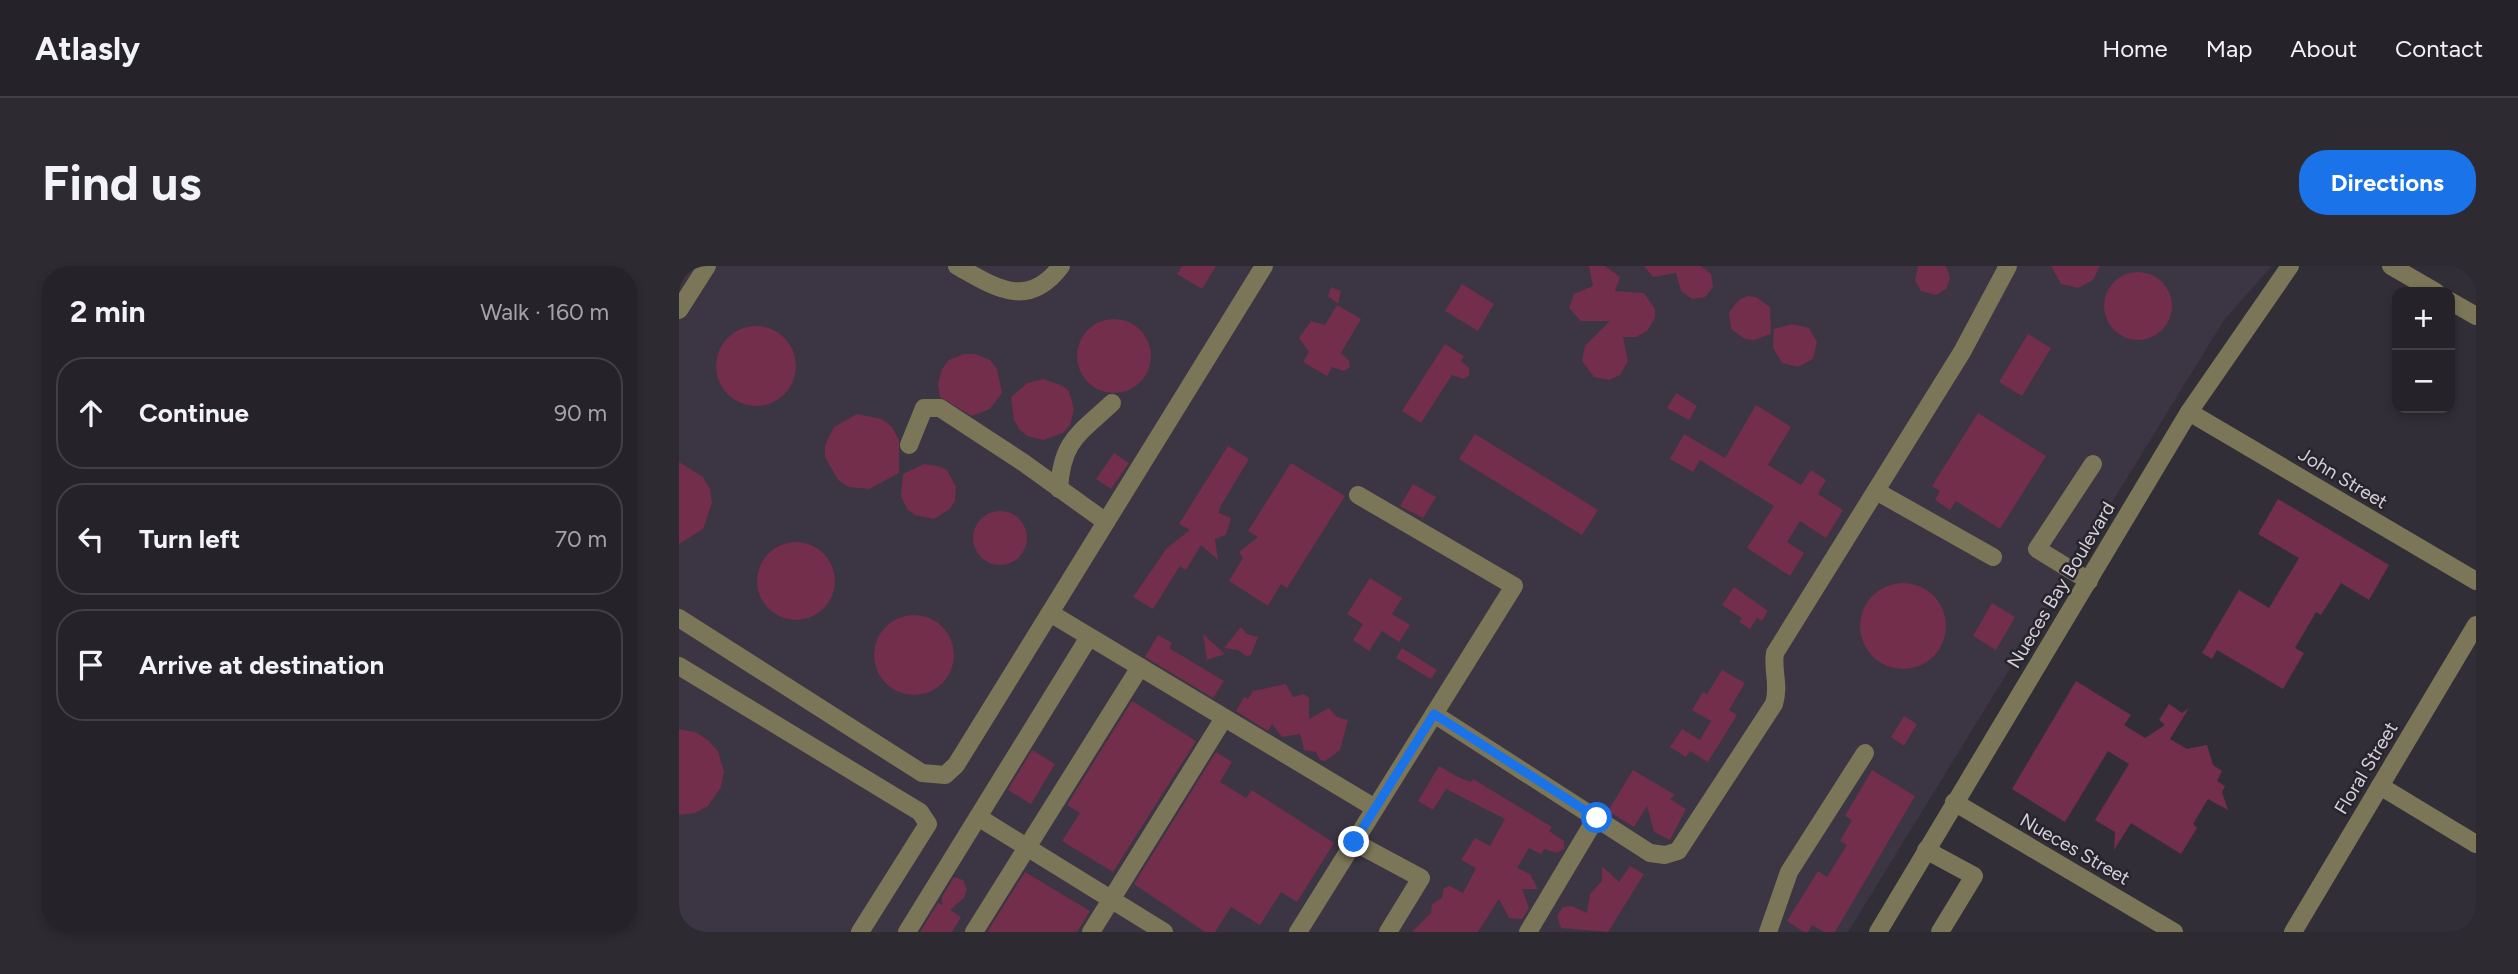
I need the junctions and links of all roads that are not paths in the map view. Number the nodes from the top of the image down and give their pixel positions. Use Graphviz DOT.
graph roads {
  1 [pos="706,266"];
  2 [pos="957,266"];
  3 [pos="1061,266"];
  4 [pos="1264,266"];
  5 [pos="2008,266"];
  6 [pos="2290,266"];
  7 [pos="2391,266"];
  8 [pos="2427,287"];
  9 [pos="2455,304"];
  10 [pos="679,310"];
  11 [pos="2476,316"];
  12 [pos="1112,403"];
  13 [pos="2189,412"];
  14 [pos="909,445"];
  15 [pos="2093,464"];
  16 [pos="1059,489"];
  17 [pos="1876,491"];
  18 [pos="1358,495"];
  19 [pos="1106,522"];
  20 [pos="1993,557"];
  21 [pos="2476,581"];
  22 [pos="2089,582"];
  23 [pos="1050,613"];
  24 [pos="679,618"];
  25 [pos="2476,625"];
  26 [pos="1089,637"];
  27 [pos="679,666"];
  28 [pos="1140,667"];
  29 [pos="1434,714"];
  30 [pos="1224,718"];
  31 [pos="1865,753"];
  32 [pos="2380,786"];
  33 [pos="1954,802"];
  34 [pos="1375,808"];
  35 [pos="978,817"];
  36 [pos="1597,818"];
  37 [pos="1354,842"];
  38 [pos="2476,844"];
  39 [pos="1027,848"];
  40 [pos="1926,850"];
  41 [pos="1111,900"];
  42 [pos="860,932"];
  43 [pos="907,932"];
  44 [pos="974,932"];
  45 [pos="1091,932"];
  46 [pos="1164,932"];
  47 [pos="1298,932"];
  48 [pos="1388,932"];
  49 [pos="1528,932"];
  50 [pos="1768,932"];
  51 [pos="1878,932"];
  52 [pos="1940,932"];
  53 [pos="2175,932"];
  54 [pos="2293,932"];
  1 -- 10 [label="street"];
  2 -- 3 [label="street"];
  4 -- 19 [label="street"];
  5 -- 17 [label="street"];
  6 -- 13 [label="street, Nueces Bay Boulevard"];
  7 -- 8 [label="street"];
  9 -- 11 [label="street"];
  12 -- 16 [label="street"];
  13 -- 21 [label="street, John Street"];
  13 -- 22 [label="street, Nueces Bay Boulevard"];
  14 -- 16 [label="street"];
  15 -- 22 [label="street"];
  16 -- 19 [label="street"];
  17 -- 20 [label="street"];
  17 -- 36 [label="street"];
  18 -- 29 [label="street"];
  19 -- 23 [label="street"];
  22 -- 33 [label="street, Nueces Bay Boulevard"];
  23 -- 24 [label="street"];
  23 -- 26 [label="street"];
  25 -- 32 [label="street, Floral Street"];
  26 -- 28 [label="street"];
  26 -- 35 [label="street"];
  27 -- 42 [label="street"];
  28 -- 30 [label="street"];
  28 -- 39 [label="street"];
  29 -- 34 [label="street"];
  29 -- 36 [label="street"];
  30 -- 34 [label="street"];
  30 -- 41 [label="street"];
  31 -- 50 [label="street"];
  32 -- 38 [label="street"];
  32 -- 54 [label="street, Floral Street"];
  33 -- 40 [label="street, Nueces Bay Boulevard"];
  33 -- 53 [label="street, Nueces Street"];
  34 -- 37 [label="street"];
  35 -- 39 [label="street"];
  35 -- 43 [label="street"];
  36 -- 49 [label="street"];
  37 -- 47 [label="street"];
  37 -- 48 [label="street"];
  39 -- 41 [label="street"];
  39 -- 44 [label="street"];
  40 -- 51 [label="street, Nueces Bay Boulevard"];
  40 -- 52 [label="street"];
  41 -- 45 [label="street"];
  41 -- 46 [label="street"];
}
